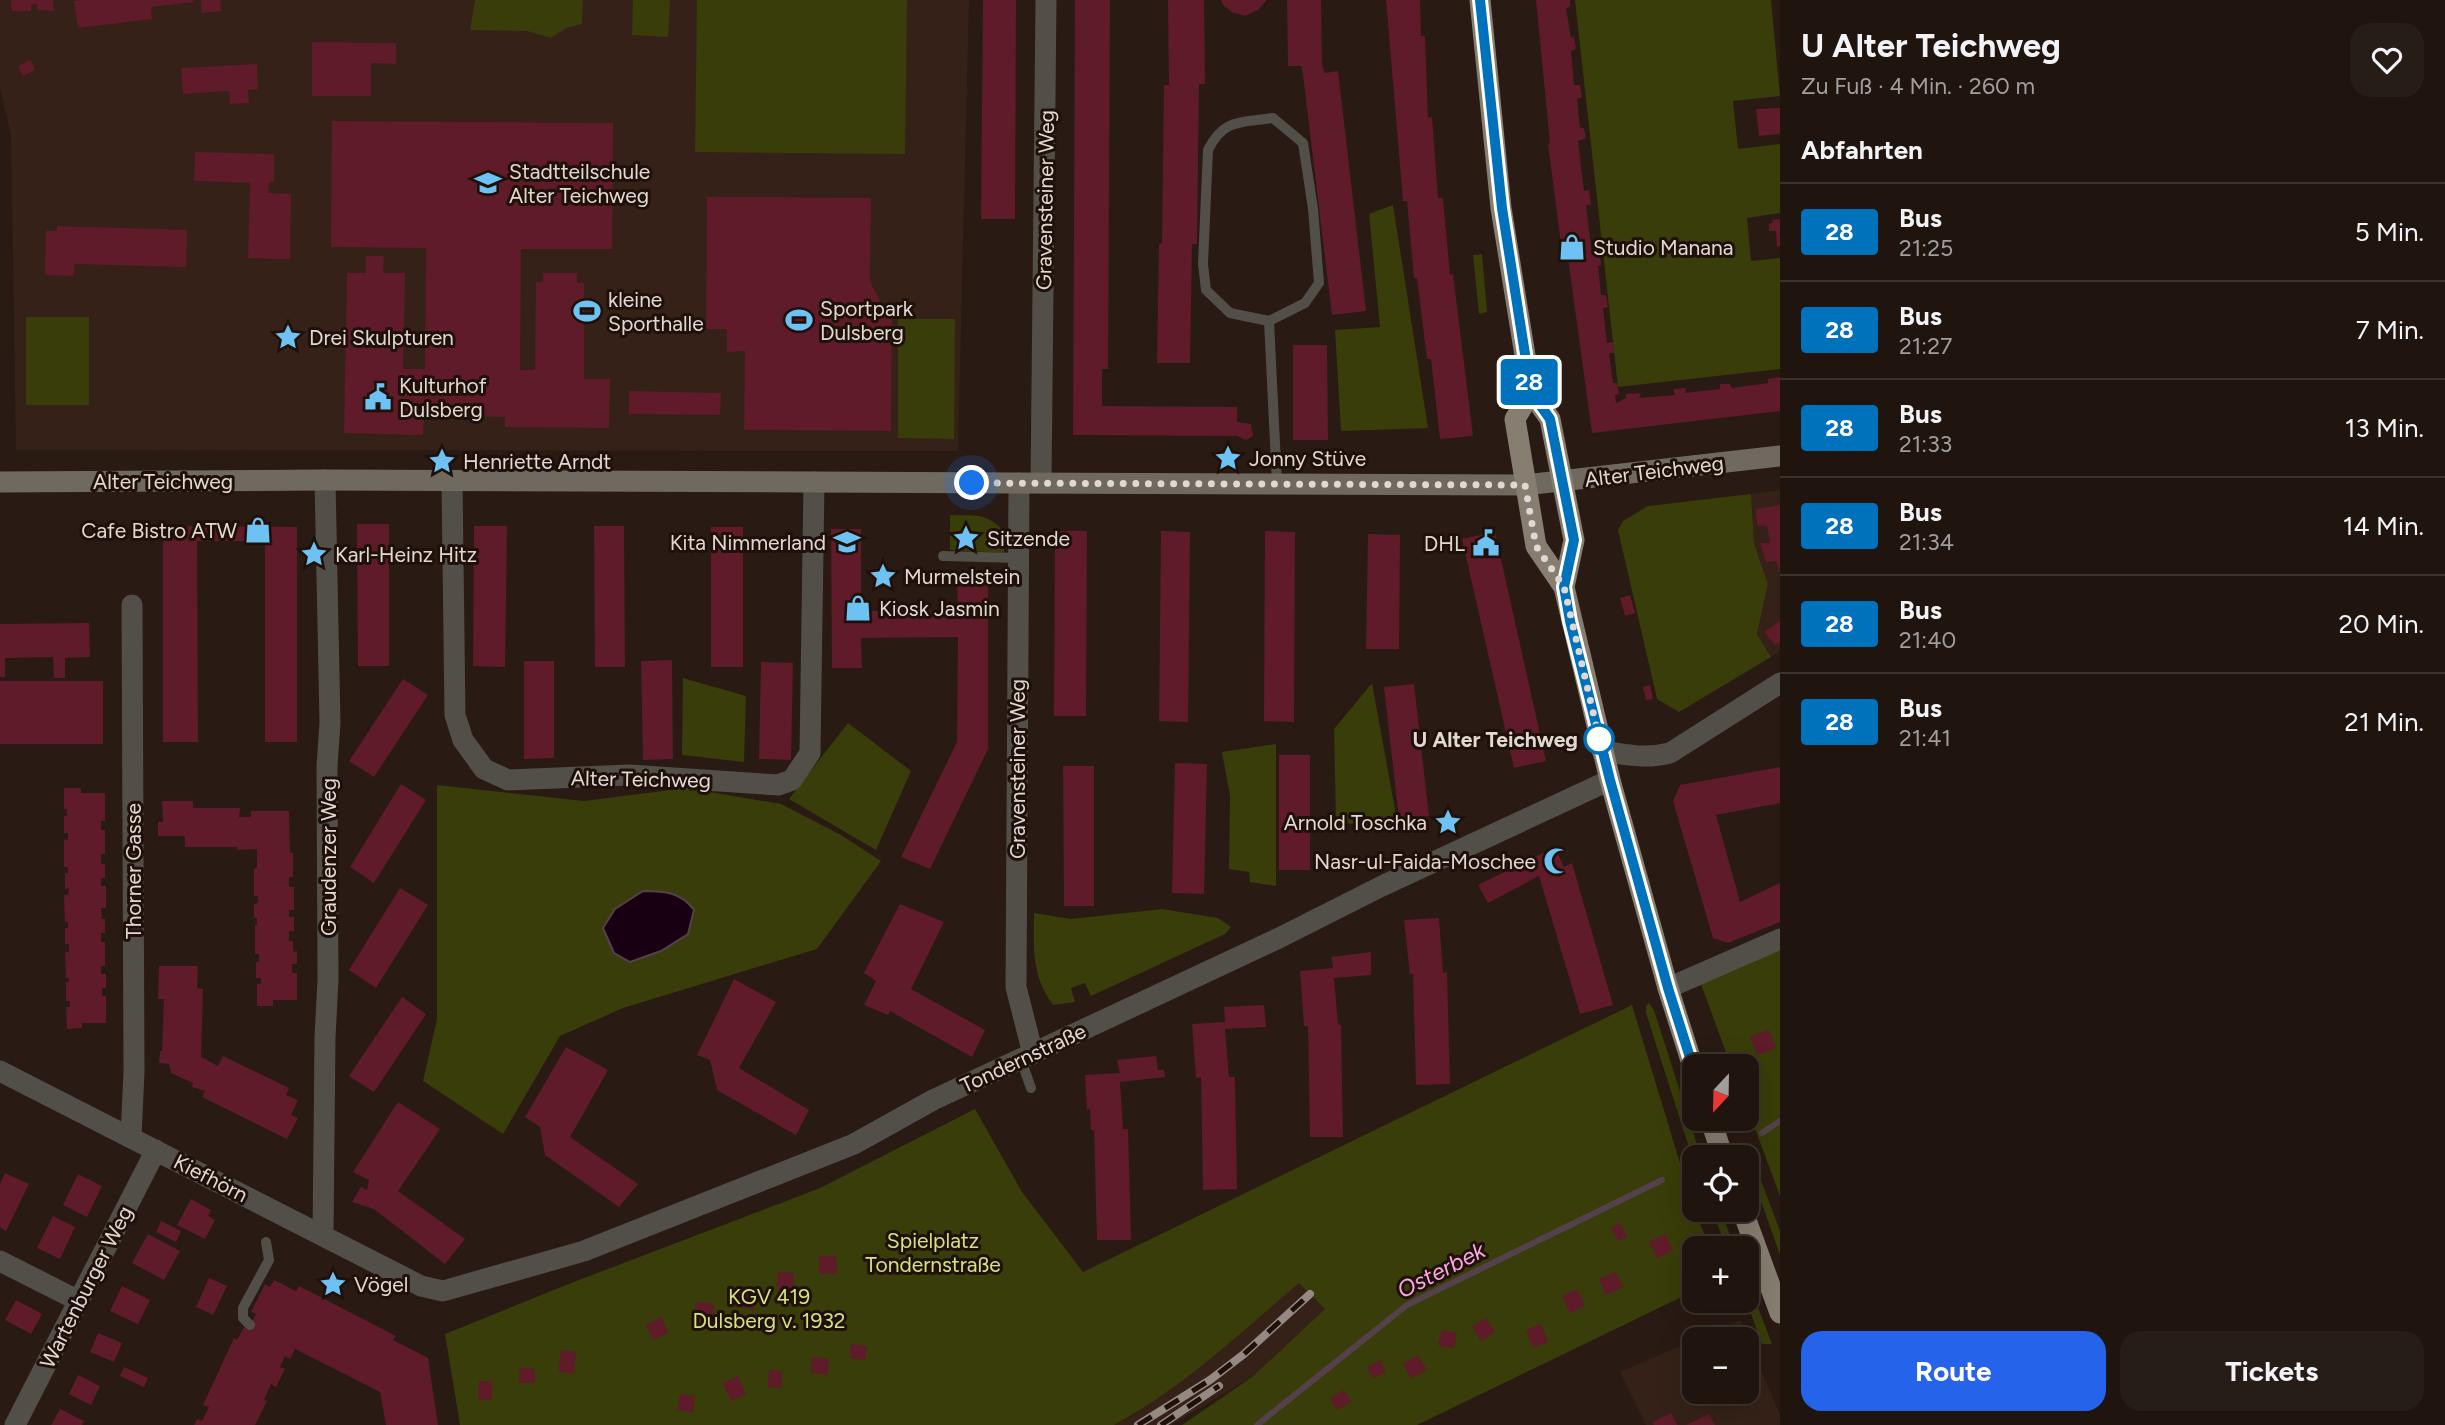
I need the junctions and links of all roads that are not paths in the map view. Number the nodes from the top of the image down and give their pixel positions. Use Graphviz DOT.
graph roads {
  1 [pos="1046,0"];
  2 [pos="1480,0"];
  3 [pos="1269,321"];
  4 [pos="1531,392"];
  5 [pos="1780,456"];
  6 [pos="325,480"];
  7 [pos="452,481"];
  8 [pos="1562,481"];
  9 [pos="0,482"];
  10 [pos="814,482"];
  11 [pos="1019,483"];
  12 [pos="1041,483"];
  13 [pos="1277,484"];
  14 [pos="1525,485"];
  15 [pos="943,556"];
  16 [pos="1018,558"];
  17 [pos="1564,587"];
  18 [pos="132,605"];
  19 [pos="1780,683"];
  20 [pos="1602,751"];
  21 [pos="1610,780"];
  22 [pos="1780,939"];
  23 [pos="1668,988"];
  24 [pos="1689,1054"];
  25 [pos="1027,1057"];
  26 [pos="0,1071"];
  27 [pos="1031,1088"];
  28 [pos="131,1137"];
  29 [pos="156,1150"];
  30 [pos="1746,1222"];
  31 [pos="323,1235"];
  32 [pos="266,1242"];
  33 [pos="0,1261"];
  34 [pos="421,1286"];
  35 [pos="79,1301"];
  36 [pos="1780,1313"];
  37 [pos="250,1325"];
  38 [pos="15,1425"];
  1 -- 12 [label="street, Gravensteiner Weg"];
  2 -- 4 [label="main road"];
  3 -- 3 [label="lane"];
  3 -- 13 [label="lane"];
  4 -- 8 [label="main road"];
  4 -- 14 [label="main road"];
  5 -- 8 [label="street, Alter Teichweg"];
  6 -- 7 [label="street, Alter Teichweg"];
  6 -- 9 [label="street, Alter Teichweg"];
  6 -- 31 [label="street, Graudenzer Weg"];
  7 -- 10 [label="street, Alter Teichweg"];
  7 -- 10 [label="street, Alter Teichweg"];
  8 -- 14 [label="street, Alter Teichweg"];
  8 -- 17 [label="main road"];
  10 -- 11 [label="street, Alter Teichweg"];
  11 -- 12 [label="street, Alter Teichweg"];
  11 -- 16 [label="street, Gravensteiner Weg"];
  12 -- 13 [label="street, Alter Teichweg"];
  13 -- 14 [label="street, Alter Teichweg"];
  14 -- 17 [label="main road"];
  15 -- 16 [label="lane"];
  16 -- 25 [label="street, Gravensteiner Weg"];
  17 -- 20 [label="main road"];
  18 -- 28 [label="street, Thorner Gasse"];
  19 -- 20 [label="street"];
  20 -- 21 [label="main road"];
  21 -- 23 [label="main road"];
  21 -- 25 [label="street, Tondernstraße"];
  22 -- 23 [label="street"];
  23 -- 24 [label="main road"];
  25 -- 27 [label="lane"];
  25 -- 34 [label="street, Tondernstraße"];
  26 -- 28 [label="street, Kiefhörn"];
  28 -- 29 [label="street, Kiefhörn"];
  29 -- 31 [label="street, Kiefhörn"];
  29 -- 35 [label="street, Wartenburger Weg"];
  30 -- 36 [label="main road"];
  31 -- 34 [label="street, Kiefhörn"];
  32 -- 37 [label="lane"];
  33 -- 35 [label="street"];
  35 -- 38 [label="street, Wartenburger Weg"];
}
